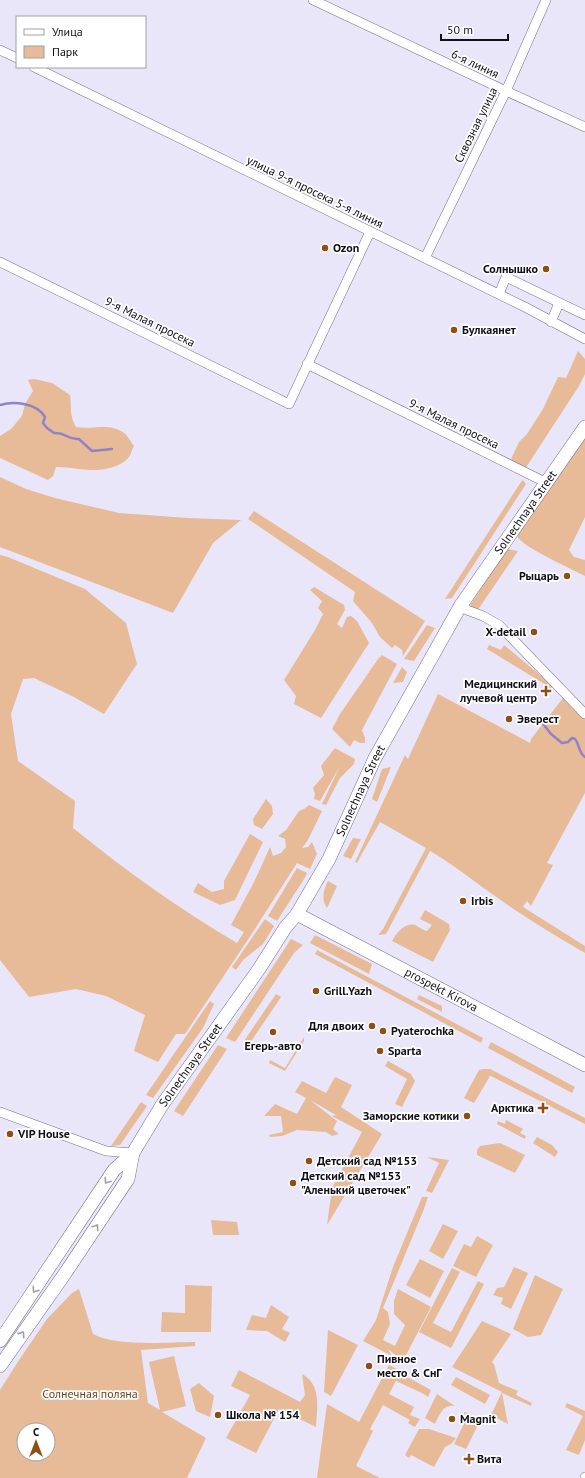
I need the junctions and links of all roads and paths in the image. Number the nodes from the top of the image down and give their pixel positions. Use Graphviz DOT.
graph roads {
  1 [pos="313,0"];
  2 [pos="546,0"];
  3 [pos="0,50"];
  4 [pos="16,58"];
  5 [pos="36,68"];
  6 [pos="506,91"];
  7 [pos="585,127"];
  8 [pos="370,232"];
  9 [pos="425,258"];
  10 [pos="0,262"];
  11 [pos="498,294"];
  12 [pos="559,303"];
  13 [pos="585,315"];
  14 [pos="551,322"];
  15 [pos="585,339"];
  16 [pos="307,364"];
  17 [pos="585,427"];
  18 [pos="547,483"];
  19 [pos="461,605"];
  20 [pos="585,714"];
  21 [pos="297,914"];
  22 [pos="585,1065"];
  23 [pos="0,1112"];
  24 [pos="133,1153"];
  25 [pos="0,1341"];
  26 [pos="0,1366"];
  1 -- 6 [label="street, 6-я линия"];
  2 -- 6 [label="street, Сквозная улица"];
  3 -- 4 [label="street"];
  5 -- 8 [label="street, улица 9-я просека 5-я линия"];
  6 -- 7 [label="street, 6-я линия"];
  6 -- 9 [label="street, Сквозная улица"];
  8 -- 9 [label="street, улица 9-я просека 5-я линия"];
  8 -- 16 [label="street"];
  9 -- 11 [label="street, улица 9-я просека 5-я линия"];
  10 -- 16 [label="street, 9-я Малая просека"];
  11 -- 12 [label="street"];
  11 -- 14 [label="street, улица 9-я просека 5-я линия"];
  12 -- 13 [label="street"];
  12 -- 14 [label="street"];
  14 -- 15 [label="street, улица 9-я просека 5-я линия"];
  16 -- 18 [label="street, 9-я Малая просека"];
  17 -- 18 [label="main road, Solnechnaya Street"];
  18 -- 19 [label="main road, Solnechnaya Street"];
  19 -- 20 [label="street"];
  19 -- 21 [label="main road, Solnechnaya Street"];
  21 -- 22 [label="main road, prospekt Kirova"];
  21 -- 24 [label="main road, Solnechnaya Street"];
  23 -- 24 [label="street"];
  24 -- 25 [label="main road, Solnechnaya Street, one-way"];
  26 -- 24 [label="main road, Solnechnaya Street, one-way"];
}
